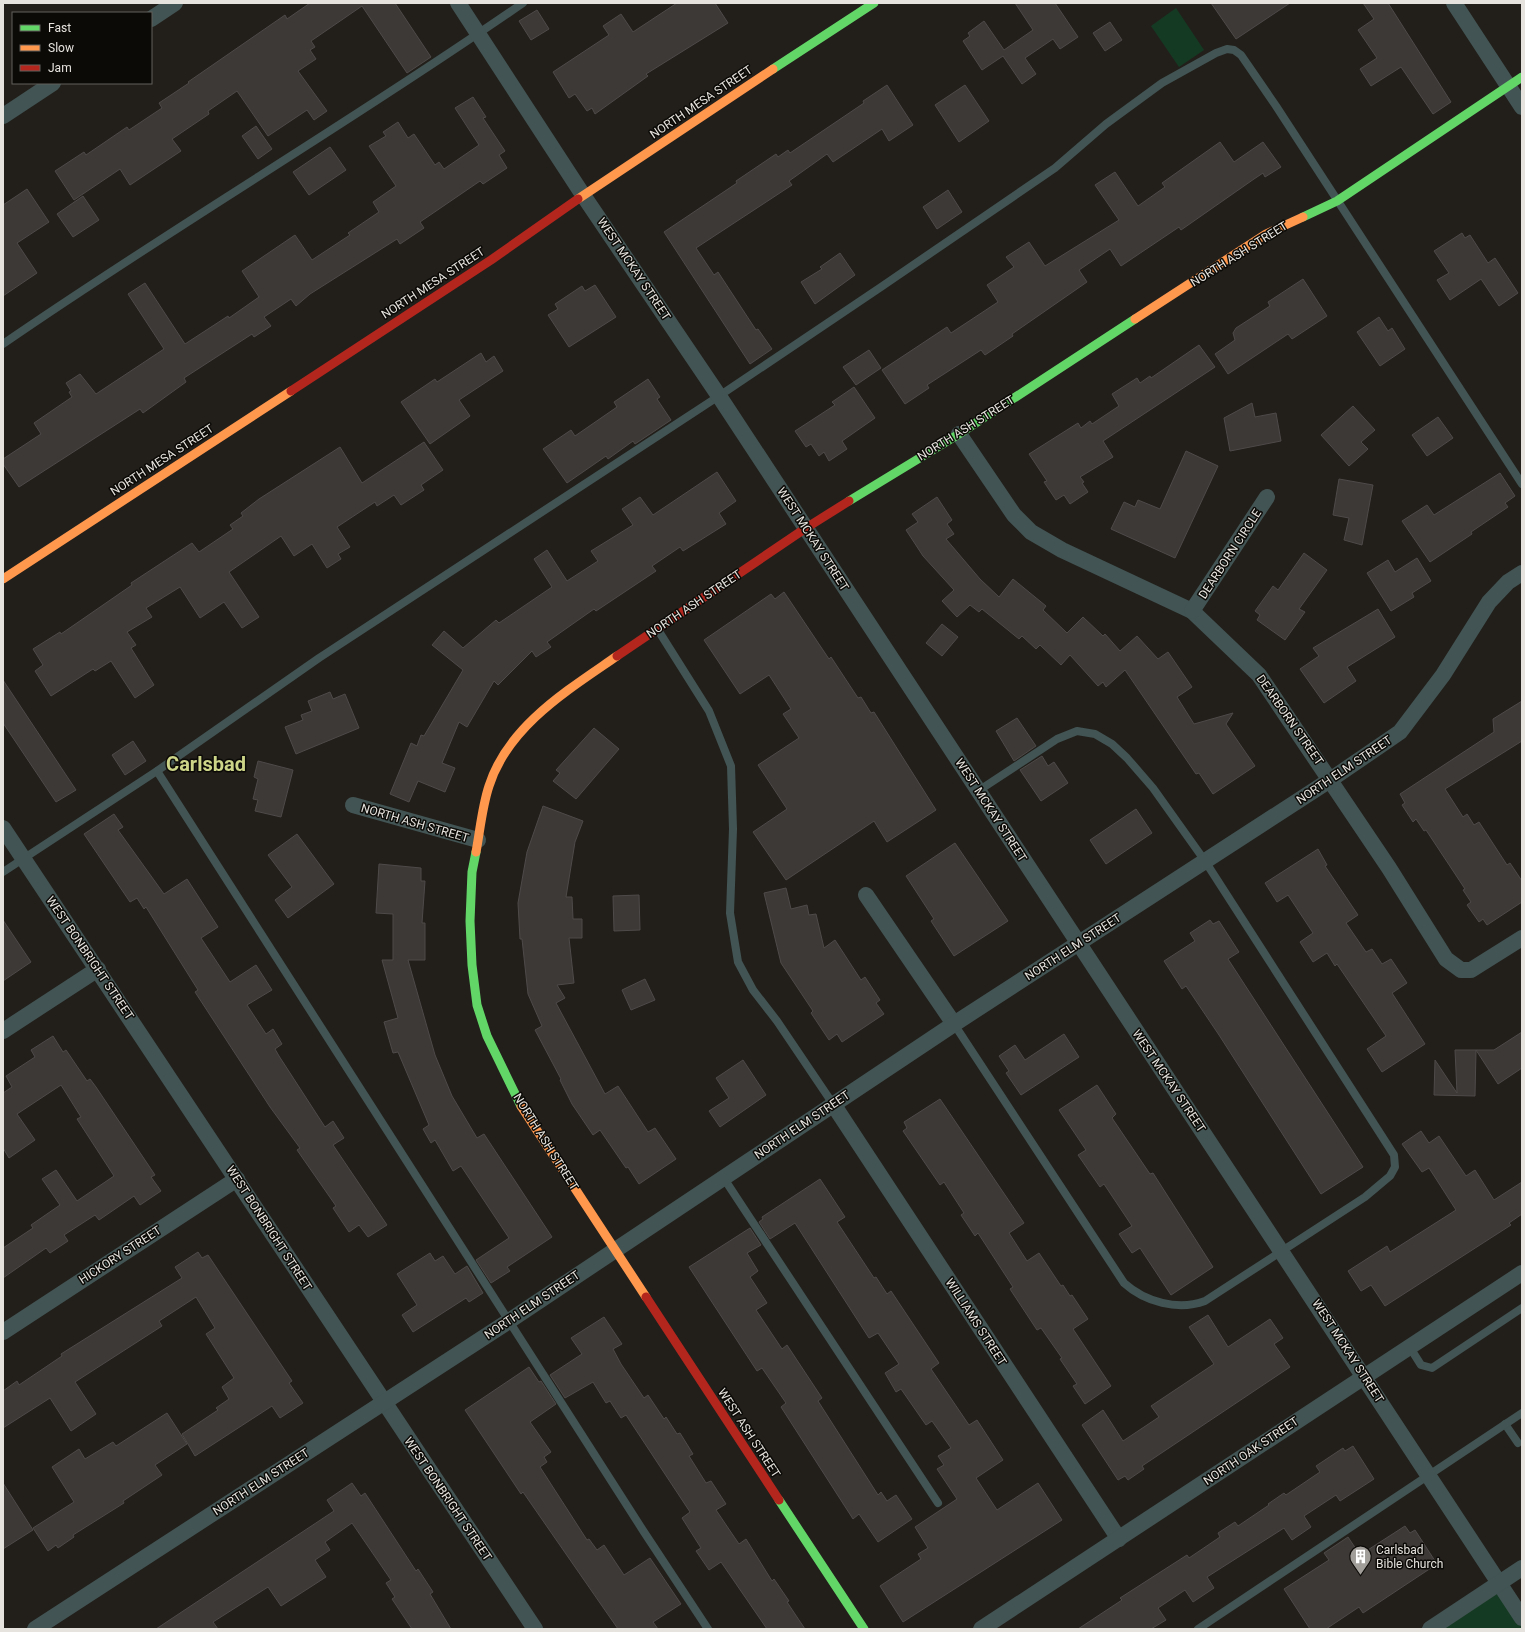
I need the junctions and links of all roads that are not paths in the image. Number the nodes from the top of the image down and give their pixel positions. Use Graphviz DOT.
graph roads {
  1 [pos="175,3"];
  2 [pos="458,3"];
  3 [pos="523,3"];
  4 [pos="874,3"];
  5 [pos="1454,3"];
  6 [pos="152,18"];
  7 [pos="479,34"];
  8 [pos="1522,77"];
  9 [pos="51,84"];
  10 [pos="1508,86"];
  11 [pos="1522,106"];
  12 [pos="3,116"];
  13 [pos="583,195"];
  14 [pos="1337,201"];
  15 [pos="3,344"];
  16 [pos="719,396"];
  17 [pos="959,434"];
  18 [pos="1522,484"];
  19 [pos="1267,497"];
  20 [pos="806,528"];
  21 [pos="1522,573"];
  22 [pos="3,579"];
  23 [pos="1192,611"];
  24 [pos="657,628"];
  25 [pos="157,771"];
  26 [pos="1330,780"];
  27 [pos="978,791"];
  28 [pos="353,805"];
  29 [pos="3,828"];
  30 [pos="478,840"];
  31 [pos="23,859"];
  32 [pos="1205,861"];
  33 [pos="3,872"];
  34 [pos="866,895"];
  35 [pos="1522,938"];
  36 [pos="1078,944"];
  37 [pos="98,969"];
  38 [pos="954,1024"];
  39 [pos="3,1030"];
  40 [pos="833,1104"];
  41 [pos="723,1177"];
  42 [pos="237,1178"];
  43 [pos="615,1250"];
  44 [pos="1281,1250"];
  45 [pos="1522,1272"];
  46 [pos="1522,1308"];
  47 [pos="509,1321"];
  48 [pos="3,1332"];
  49 [pos="1409,1346"];
  50 [pos="1364,1375"];
  51 [pos="383,1402"];
  52 [pos="1522,1413"];
  53 [pos="1505,1424"];
  54 [pos="1518,1443"];
  55 [pos="1429,1475"];
  56 [pos="938,1503"];
  57 [pos="1119,1539"];
  58 [pos="1522,1568"];
  59 [pos="1499,1584"];
  60 [pos="1522,1618"];
  61 [pos="529,1627"];
  62 [pos="35,1629"];
  63 [pos="708,1629"];
  64 [pos="864,1629"];
  65 [pos="981,1629"];
  66 [pos="1198,1629"];
  67 [pos="1430,1629"];
  1 -- 6 [label="street"];
  2 -- 7 [label="street, WEST MCKAY STREET"];
  3 -- 7 [label="lane"];
  4 -- 13 [label="street, NORTH MESA STREET"];
  5 -- 10 [label="street"];
  7 -- 13 [label="street, WEST MCKAY STREET"];
  7 -- 15 [label="lane"];
  8 -- 10 [label="street, NORTH ASH STREET"];
  9 -- 12 [label="street"];
  10 -- 11 [label="street"];
  10 -- 14 [label="street, NORTH ASH STREET"];
  13 -- 16 [label="street, WEST MCKAY STREET"];
  13 -- 22 [label="street, NORTH MESA STREET"];
  14 -- 16 [label="lane"];
  14 -- 17 [label="street, NORTH ASH STREET"];
  14 -- 18 [label="lane"];
  16 -- 20 [label="street, WEST MCKAY STREET"];
  16 -- 25 [label="lane"];
  17 -- 20 [label="street, NORTH ASH STREET"];
  17 -- 23 [label="street, DEARBORN STREET"];
  19 -- 23 [label="street, DEARBORN CIRCLE"];
  20 -- 24 [label="street, NORTH ASH STREET"];
  20 -- 27 [label="street, WEST MCKAY STREET"];
  21 -- 26 [label="street, NORTH ELM STREET"];
  23 -- 26 [label="street, DEARBORN STREET"];
  24 -- 30 [label="street, NORTH ASH STREET"];
  24 -- 40 [label="lane"];
  25 -- 31 [label="lane"];
  25 -- 47 [label="lane"];
  26 -- 32 [label="street, NORTH ELM STREET"];
  26 -- 35 [label="street, DEARBORN STREET"];
  27 -- 32 [label="lane"];
  27 -- 36 [label="street, WEST MCKAY STREET"];
  28 -- 30 [label="street, NORTH ASH STREET"];
  29 -- 31 [label="street, WEST BONBRIGHT STREET"];
  30 -- 43 [label="street, NORTH ASH STREET"];
  31 -- 33 [label="lane"];
  31 -- 37 [label="street, WEST BONBRIGHT STREET"];
  32 -- 36 [label="street, NORTH ELM STREET"];
  32 -- 44 [label="lane"];
  34 -- 38 [label="street"];
  36 -- 38 [label="street, NORTH ELM STREET"];
  36 -- 44 [label="street, WEST MCKAY STREET"];
  37 -- 39 [label="street"];
  37 -- 42 [label="street, WEST BONBRIGHT STREET"];
  38 -- 40 [label="street, NORTH ELM STREET"];
  38 -- 44 [label="lane"];
  40 -- 41 [label="street, NORTH ELM STREET"];
  40 -- 57 [label="street, WILLIAMS STREET"];
  41 -- 43 [label="street, NORTH ELM STREET"];
  41 -- 56 [label="lane"];
  42 -- 48 [label="street, HICKORY STREET"];
  42 -- 51 [label="street, WEST BONBRIGHT STREET"];
  43 -- 47 [label="street, NORTH ELM STREET"];
  43 -- 64 [label="street, WEST ASH STREET"];
  44 -- 50 [label="street, WEST MCKAY STREET"];
  45 -- 49 [label="street, NORTH OAK STREET"];
  46 -- 49 [label="lane"];
  47 -- 51 [label="street, NORTH ELM STREET"];
  47 -- 63 [label="lane"];
  49 -- 50 [label="street, NORTH OAK STREET"];
  50 -- 55 [label="street, WEST MCKAY STREET"];
  50 -- 57 [label="street, NORTH OAK STREET"];
  51 -- 61 [label="street, WEST BONBRIGHT STREET"];
  51 -- 62 [label="street, NORTH ELM STREET"];
  52 -- 53 [label="lane"];
  53 -- 54 [label="lane"];
  53 -- 55 [label="lane"];
  55 -- 59 [label="street, WEST MCKAY STREET"];
  55 -- 66 [label="lane"];
  57 -- 65 [label="street, NORTH OAK STREET"];
  58 -- 59 [label="street"];
  59 -- 60 [label="street, WEST MCKAY STREET"];
  59 -- 67 [label="street"];
}
